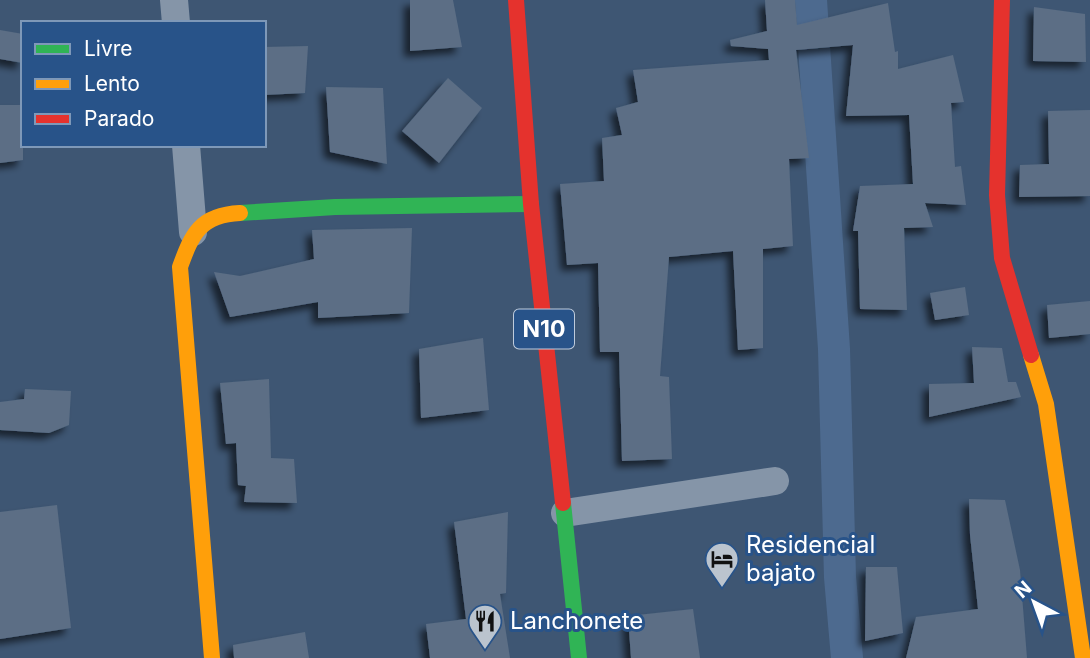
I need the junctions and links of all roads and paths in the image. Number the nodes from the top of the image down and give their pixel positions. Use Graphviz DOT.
graph roads {
  1 [pos="174,0"];
  2 [pos="516,0"];
  3 [pos="1002,0"];
  4 [pos="176,21"];
  5 [pos="186,147"];
  6 [pos="531,204"];
  7 [pos="193,232"];
  8 [pos="775,481"];
  9 [pos="565,513"];
  10 [pos="212,658"];
  11 [pos="579,658"];
  12 [pos="1083,658"];
  1 -- 4 [label="street"];
  2 -- 6 [label="street, N10"];
  3 -- 12 [label="street"];
  5 -- 7 [label="street"];
  6 -- 7 [label="street"];
  6 -- 9 [label="street, N10"];
  7 -- 10 [label="street"];
  8 -- 9 [label="street"];
  9 -- 11 [label="street, N10"];
}
